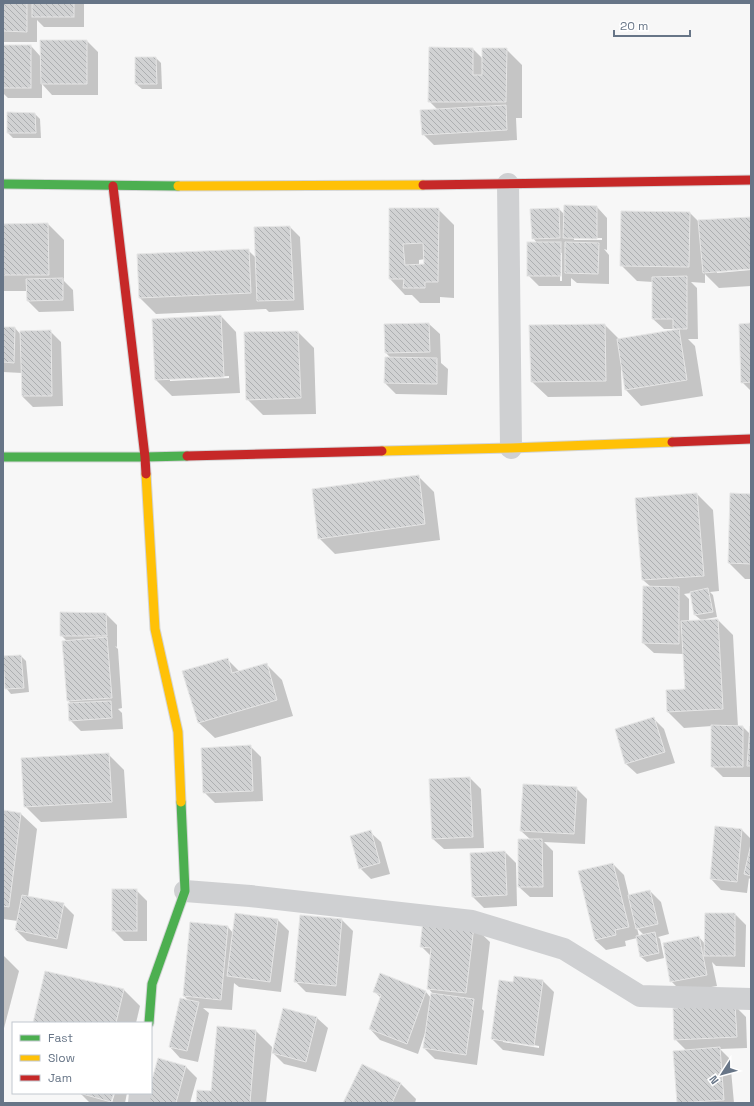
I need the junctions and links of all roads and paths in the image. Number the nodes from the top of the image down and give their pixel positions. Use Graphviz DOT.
graph roads {
  1 [pos="751,180"];
  2 [pos="3,184"];
  3 [pos="508,184"];
  4 [pos="113,186"];
  5 [pos="751,439"];
  6 [pos="511,448"];
  7 [pos="3,457"];
  8 [pos="145,457"];
  9 [pos="185,890"];
  10 [pos="751,999"];
  11 [pos="149,1022"];
  1 -- 3 [label="street"];
  2 -- 4 [label="street"];
  3 -- 4 [label="street"];
  3 -- 6 [label="street"];
  4 -- 8 [label="street"];
  5 -- 6 [label="street"];
  6 -- 8 [label="street"];
  7 -- 8 [label="street"];
  8 -- 9 [label="street"];
  9 -- 10 [label="street"];
  9 -- 11 [label="street"];
}
